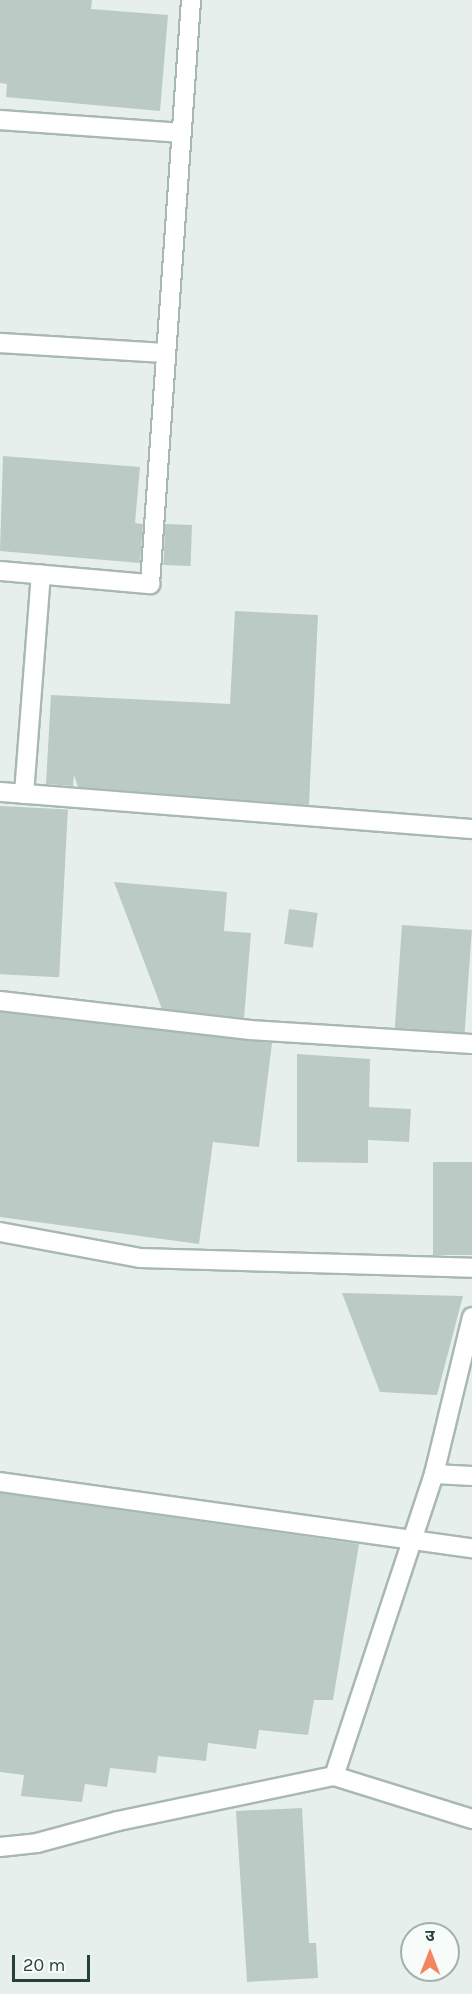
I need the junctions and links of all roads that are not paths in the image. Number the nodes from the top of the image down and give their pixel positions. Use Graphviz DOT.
graph roads {
  1 [pos="190,0"];
  2 [pos="0,120"];
  3 [pos="180,133"];
  4 [pos="0,343"];
  5 [pos="164,353"];
  6 [pos="0,571"];
  7 [pos="41,574"];
  8 [pos="0,792"];
  9 [pos="24,794"];
  10 [pos="472,829"];
  11 [pos="0,1001"];
  12 [pos="472,1044"];
  13 [pos="0,1232"];
  14 [pos="472,1268"];
  15 [pos="472,1317"];
  16 [pos="434,1474"];
  17 [pos="472,1476"];
  18 [pos="0,1482"];
  19 [pos="412,1536"];
  20 [pos="472,1548"];
  21 [pos="334,1776"];
  22 [pos="472,1819"];
  23 [pos="0,1847"];
  1 -- 3 [label="street"];
  2 -- 3 [label="street"];
  3 -- 5 [label="street"];
  4 -- 5 [label="street"];
  5 -- 7 [label="street"];
  6 -- 7 [label="street"];
  7 -- 9 [label="street"];
  8 -- 9 [label="street"];
  9 -- 10 [label="street"];
  11 -- 12 [label="street"];
  13 -- 14 [label="street"];
  15 -- 16 [label="street"];
  16 -- 17 [label="street"];
  16 -- 19 [label="street"];
  18 -- 19 [label="street"];
  19 -- 20 [label="street"];
  19 -- 21 [label="street"];
  21 -- 22 [label="street"];
  21 -- 23 [label="street"];
}
